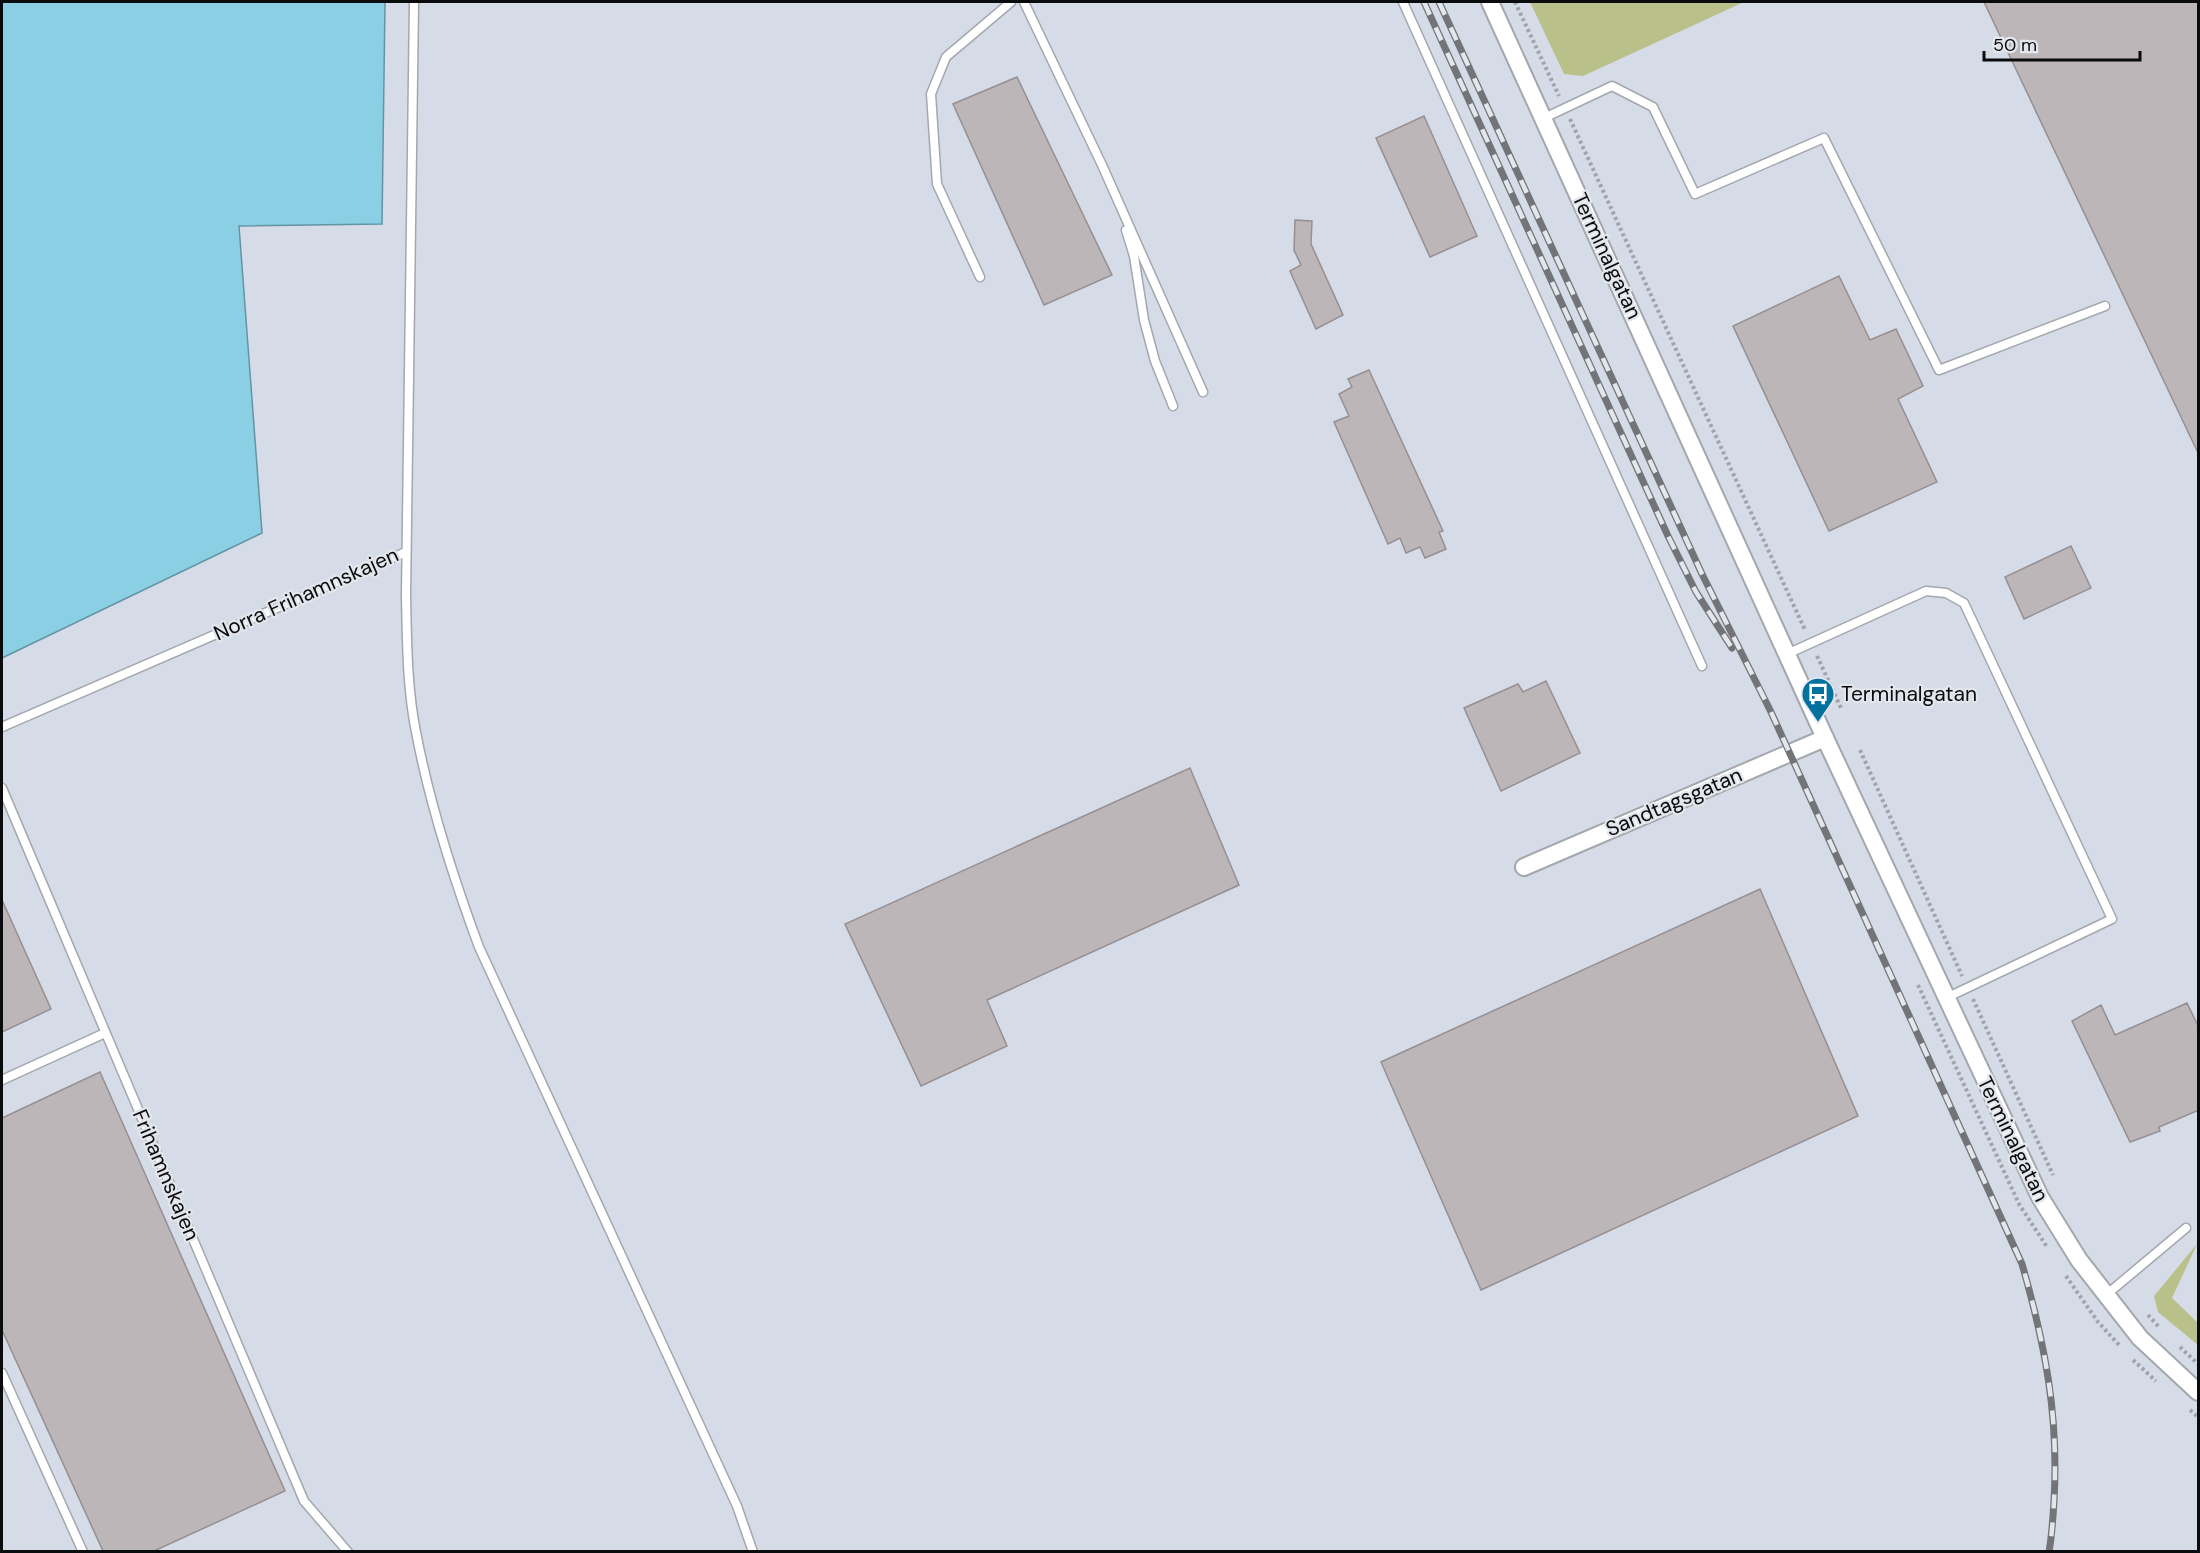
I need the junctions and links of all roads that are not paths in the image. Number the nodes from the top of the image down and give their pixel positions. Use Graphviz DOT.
graph roads {
  1 [pos="414,2"];
  2 [pos="1011,2"];
  3 [pos="1024,2"];
  4 [pos="1403,2"];
  5 [pos="1490,2"];
  6 [pos="1544,118"];
  7 [pos="1102,165"];
  8 [pos="980,277"];
  9 [pos="2105,306"];
  10 [pos="1203,392"];
  11 [pos="1173,406"];
  12 [pos="406,552"];
  13 [pos="1787,654"];
  14 [pos="1702,666"];
  15 [pos="2,727"];
  16 [pos="1825,738"];
  17 [pos="2,788"];
  18 [pos="1524,867"];
  19 [pos="1946,998"];
  20 [pos="105,1033"];
  21 [pos="2,1080"];
  22 [pos="2186,1228"];
  23 [pos="2106,1295"];
  24 [pos="2,1373"];
  25 [pos="2199,1392"];
  26 [pos="83,1551"];
  27 [pos="348,1551"];
  28 [pos="753,1551"];
  1 -- 12 [label="lane, Norra Frihamnskajen"];
  2 -- 8 [label="lane"];
  3 -- 7 [label="lane"];
  4 -- 14 [label="lane"];
  5 -- 6 [label="street, Terminalgatan"];
  6 -- 9 [label="lane"];
  6 -- 13 [label="street, Terminalgatan"];
  7 -- 10 [label="lane"];
  7 -- 11 [label="lane"];
  12 -- 15 [label="lane, Norra Frihamnskajen"];
  12 -- 28 [label="lane"];
  13 -- 16 [label="street, Terminalgatan"];
  13 -- 19 [label="lane"];
  16 -- 18 [label="street, Sandtagsgatan"];
  16 -- 19 [label="street, Terminalgatan"];
  17 -- 20 [label="lane, Frihamnskajen"];
  19 -- 23 [label="street, Terminalgatan"];
  20 -- 21 [label="lane"];
  20 -- 27 [label="lane, Frihamnskajen"];
  22 -- 23 [label="lane"];
  23 -- 25 [label="street, Terminalgatan"];
  24 -- 26 [label="lane"];
}
